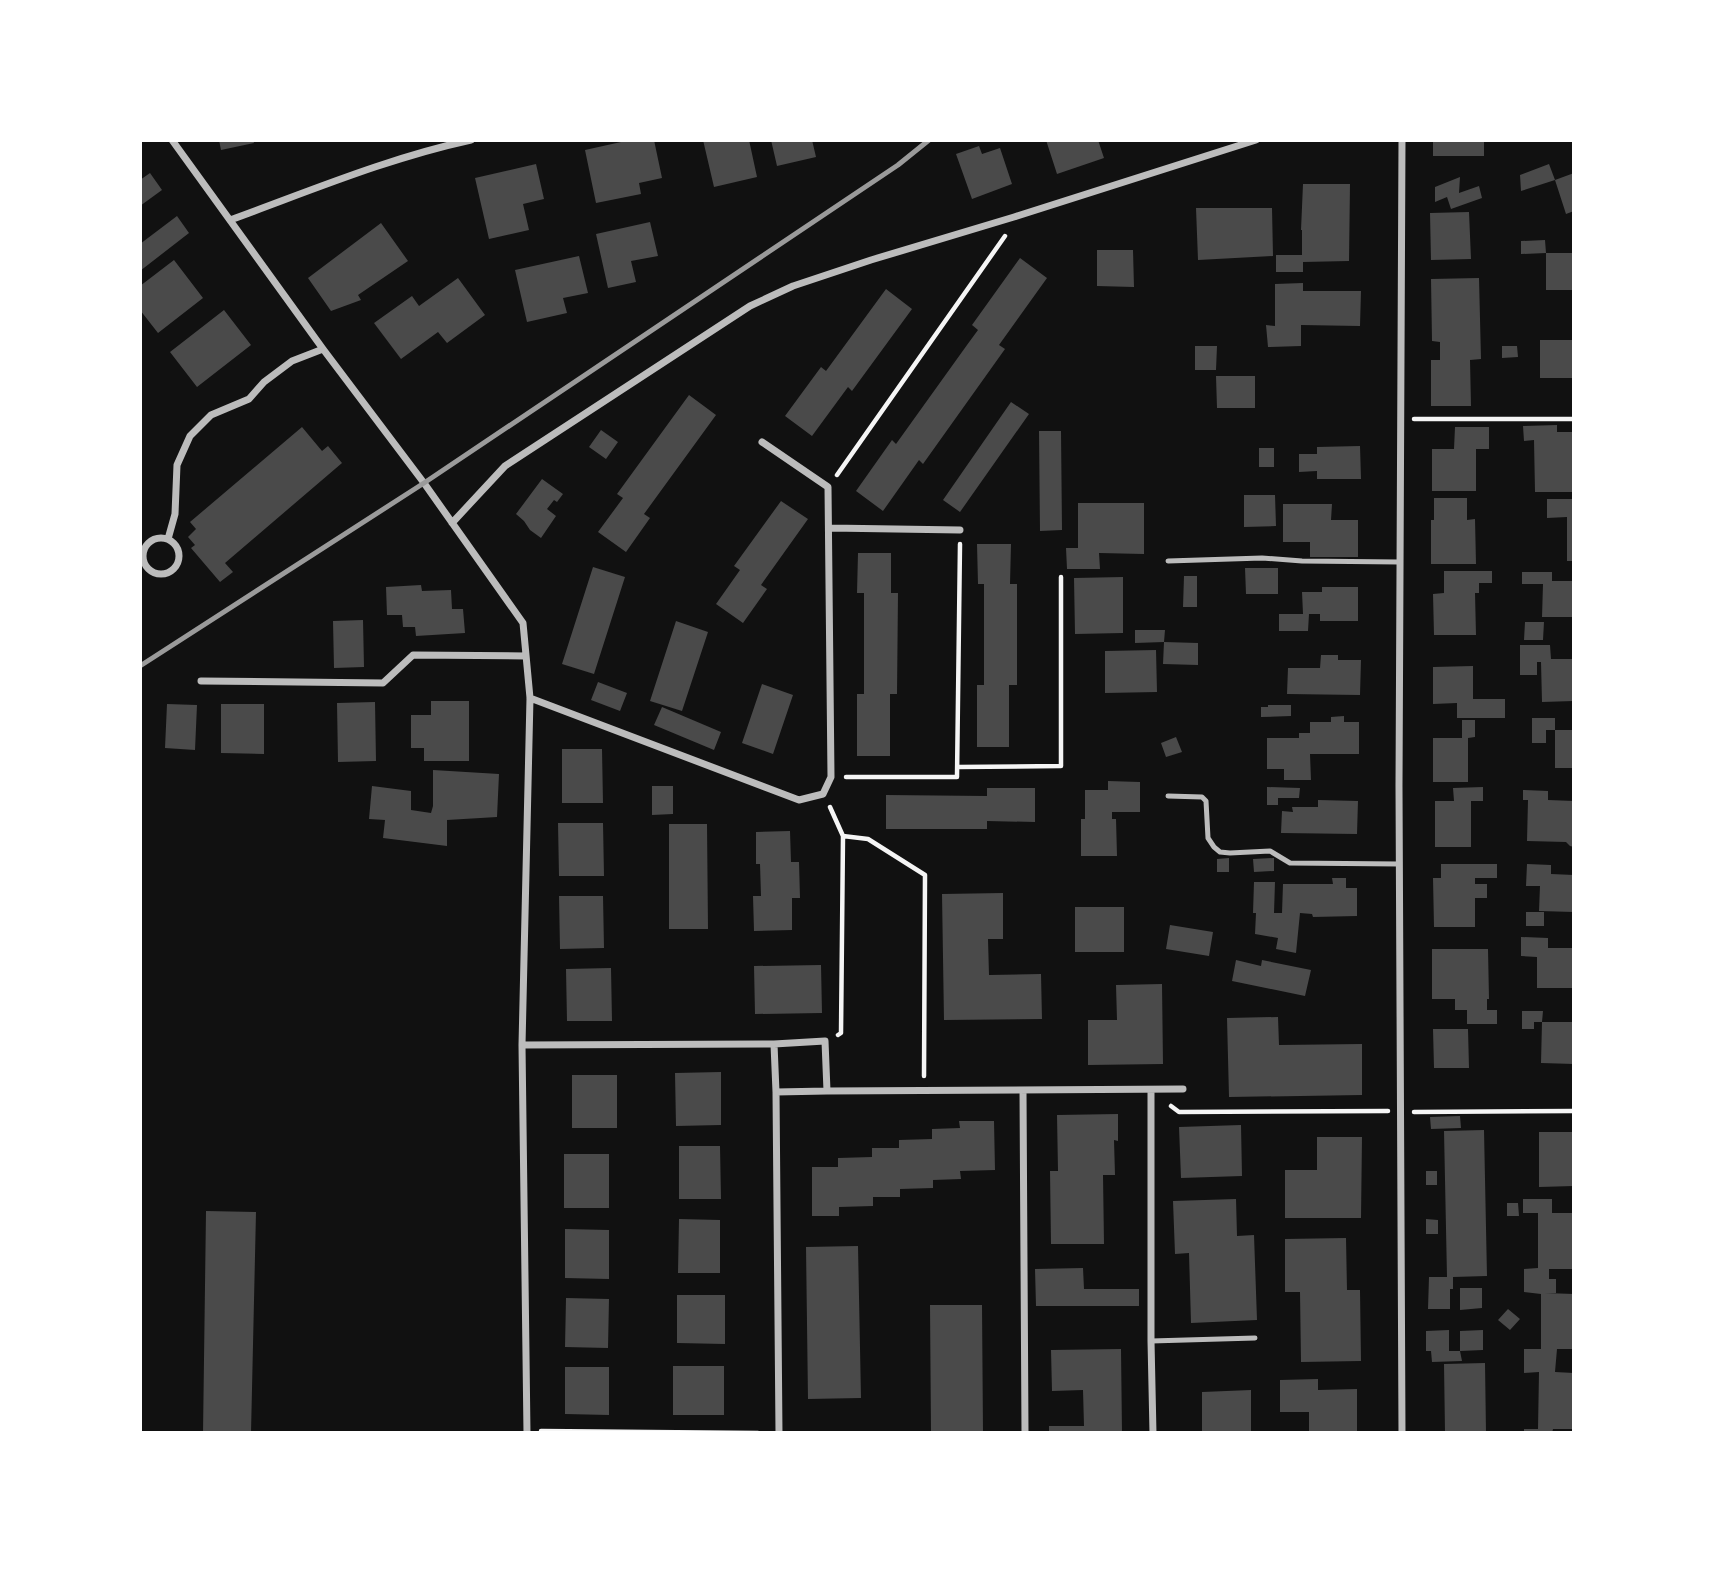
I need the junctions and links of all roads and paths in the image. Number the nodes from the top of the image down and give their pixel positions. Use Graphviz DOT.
graph roads {
  1 [pos="173,140"];
  2 [pos="471,140"];
  3 [pos="1256,140"];
  4 [pos="1402,140"];
  5 [pos="1014,217"];
  6 [pos="230,220"];
  7 [pos="323,349"];
  8 [pos="1399,419"];
  9 [pos="1574,419"];
  10 [pos="762,442"];
  11 [pos="828,487"];
  12 [pos="452,523"];
  13 [pos="830,528"];
  14 [pos="960,530"];
  15 [pos="168,539"];
  16 [pos="141,557"];
  17 [pos="1168,561"];
  18 [pos="1399,562"];
  19 [pos="1061,577"];
  20 [pos="526,656"];
  21 [pos="201,681"];
  22 [pos="530,698"];
  23 [pos="958,767"];
  24 [pos="831,777"];
  25 [pos="823,794"];
  26 [pos="1168,796"];
  27 [pos="843,836"];
  28 [pos="1399,864"];
  29 [pos="825,1041"];
  30 [pos="774,1044"];
  31 [pos="522,1045"];
  32 [pos="1183,1089"];
  33 [pos="1023,1090"];
  34 [pos="1151,1090"];
  35 [pos="827,1091"];
  36 [pos="924,1091"];
  37 [pos="776,1092"];
  38 [pos="1574,1111"];
  39 [pos="1399,1112"];
  40 [pos="1255,1338"];
  41 [pos="1151,1341"];
  42 [pos="527,1432"];
  43 [pos="758,1433"];
  44 [pos="779,1433"];
  45 [pos="1025,1433"];
  46 [pos="1153,1433"];
  47 [pos="1402,1433"];
  1 -- 6 [label="street"];
  2 -- 6 [label="street"];
  3 -- 5 [label="street"];
  4 -- 8 [label="street"];
  5 -- 11 [label="path"];
  5 -- 12 [label="street"];
  6 -- 7 [label="street"];
  7 -- 12 [label="street"];
  7 -- 15 [label="street"];
  8 -- 9 [label="path"];
  8 -- 18 [label="street"];
  10 -- 11 [label="street"];
  11 -- 13 [label="street"];
  12 -- 20 [label="street"];
  13 -- 14 [label="street"];
  13 -- 24 [label="street"];
  14 -- 23 [label="path"];
  15 -- 16 [label="street"];
  15 -- 16 [label="street"];
  17 -- 18 [label="lane"];
  18 -- 28 [label="street"];
  19 -- 23 [label="path"];
  20 -- 21 [label="street"];
  20 -- 22 [label="street"];
  22 -- 25 [label="street"];
  22 -- 31 [label="street"];
  23 -- 24 [label="path"];
  24 -- 25 [label="street"];
  25 -- 27 [label="path"];
  26 -- 28 [label="lane"];
  27 -- 29 [label="path"];
  27 -- 36 [label="path"];
  28 -- 39 [label="street"];
  29 -- 30 [label="street"];
  29 -- 35 [label="street"];
  30 -- 31 [label="street"];
  30 -- 37 [label="street"];
  31 -- 42 [label="street"];
  32 -- 34 [label="street"];
  33 -- 34 [label="street"];
  33 -- 36 [label="street"];
  33 -- 45 [label="street"];
  34 -- 39 [label="path"];
  34 -- 41 [label="street"];
  35 -- 36 [label="street"];
  35 -- 37 [label="street"];
  37 -- 44 [label="street"];
  38 -- 39 [label="path"];
  39 -- 47 [label="street"];
  40 -- 41 [label="lane"];
  41 -- 46 [label="street"];
  42 -- 43 [label="path"];
}
